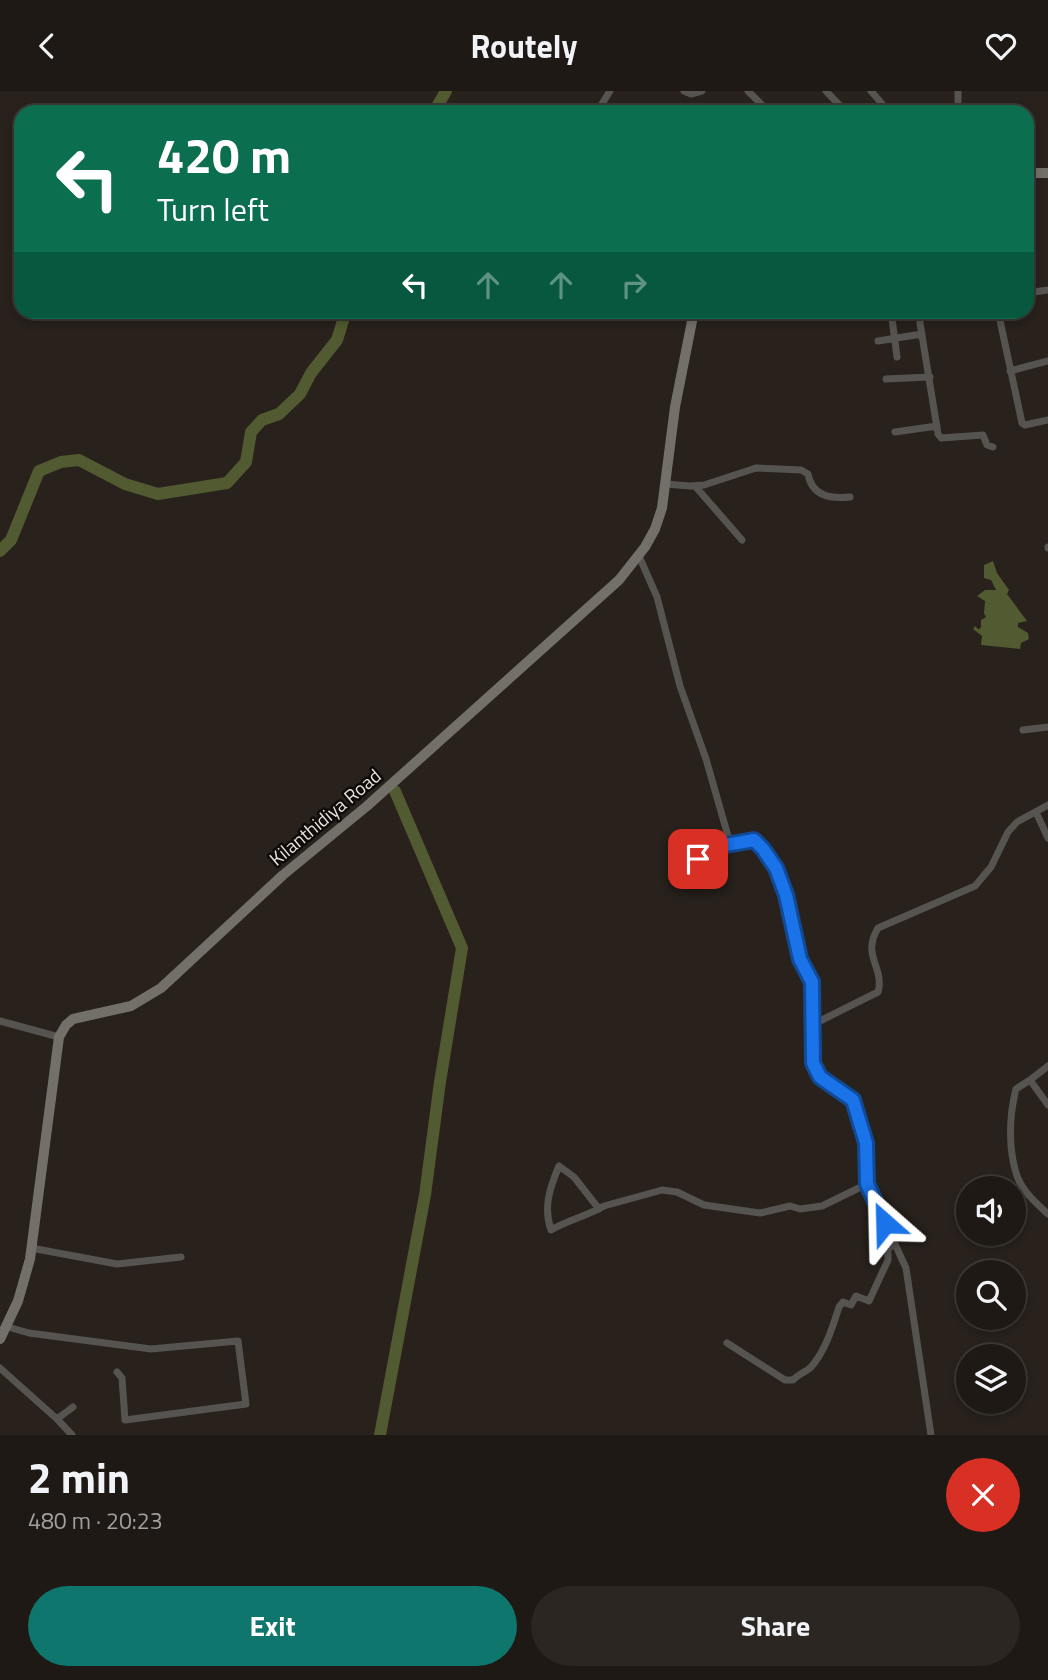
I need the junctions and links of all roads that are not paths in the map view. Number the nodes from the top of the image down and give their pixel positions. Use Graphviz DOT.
graph roads {
  1 [pos="684,91"];
  2 [pos="702,91"];
  3 [pos="748,91"];
  4 [pos="826,91"];
  5 [pos="871,91"];
  6 [pos="762,105"];
  7 [pos="839,105"];
  8 [pos="883,105"];
  9 [pos="692,319"];
  10 [pos="892,319"];
  11 [pos="921,319"];
  12 [pos="1000,319"];
  13 [pos="922,334"];
  14 [pos="893,339"];
  15 [pos="878,341"];
  16 [pos="897,357"];
  17 [pos="1047,365"];
  18 [pos="1010,371"];
  19 [pos="930,377"];
  20 [pos="886,379"];
  21 [pos="1048,420"];
  22 [pos="937,426"];
  23 [pos="895,432"];
  24 [pos="993,447"];
  25 [pos="665,484"];
  26 [pos="695,486"];
  27 [pos="850,497"];
  28 [pos="742,540"];
  29 [pos="639,556"];
  30 [pos="1048,727"];
  31 [pos="1023,730"];
  32 [pos="1048,805"];
  33 [pos="1036,812"];
  34 [pos="1048,838"];
  35 [pos="730,843"];
  36 [pos="692,881"];
  37 [pos="812,1019"];
  38 [pos="0,1021"];
  39 [pos="59,1037"];
  40 [pos="1048,1066"];
  41 [pos="1030,1080"];
  42 [pos="1048,1105"];
  43 [pos="867,1184"];
  44 [pos="599,1209"];
  45 [pos="1048,1214"];
  46 [pos="894,1242"];
  47 [pos="31,1248"];
  48 [pos="181,1257"];
  49 [pos="8,1327"];
  50 [pos="0,1339"];
  51 [pos="727,1343"];
  52 [pos="0,1368"];
  53 [pos="117,1372"];
  54 [pos="73,1407"];
  55 [pos="57,1419"];
  56 [pos="72,1435"];
  57 [pos="931,1435"];
  1 -- 2 [label="street"];
  3 -- 6 [label="street"];
  4 -- 7 [label="street"];
  5 -- 8 [label="street"];
  9 -- 25 [label="street, Kilanthidiya Road"];
  10 -- 14 [label="street"];
  11 -- 13 [label="street"];
  12 -- 18 [label="street"];
  13 -- 14 [label="street"];
  13 -- 19 [label="street"];
  14 -- 15 [label="street"];
  14 -- 16 [label="street"];
  17 -- 18 [label="street"];
  18 -- 21 [label="street"];
  19 -- 20 [label="street"];
  19 -- 22 [label="street"];
  22 -- 23 [label="street"];
  22 -- 24 [label="street"];
  25 -- 26 [label="street"];
  25 -- 29 [label="street, Kilanthidiya Road"];
  26 -- 27 [label="street"];
  26 -- 28 [label="street"];
  29 -- 35 [label="street"];
  29 -- 39 [label="street, Kilanthidiya Road"];
  30 -- 31 [label="street"];
  32 -- 33 [label="street"];
  33 -- 34 [label="street"];
  33 -- 37 [label="street"];
  35 -- 36 [label="street"];
  35 -- 37 [label="street"];
  37 -- 43 [label="street"];
  38 -- 39 [label="street"];
  39 -- 47 [label="street"];
  40 -- 41 [label="street"];
  41 -- 42 [label="street"];
  41 -- 45 [label="street"];
  43 -- 44 [label="street"];
  43 -- 46 [label="street"];
  44 -- 44 [label="street"];
  46 -- 51 [label="street"];
  46 -- 57 [label="street"];
  47 -- 48 [label="street"];
  47 -- 49 [label="street"];
  49 -- 50 [label="street"];
  49 -- 53 [label="street"];
  52 -- 55 [label="street"];
  54 -- 55 [label="street"];
  55 -- 56 [label="street"];
}
